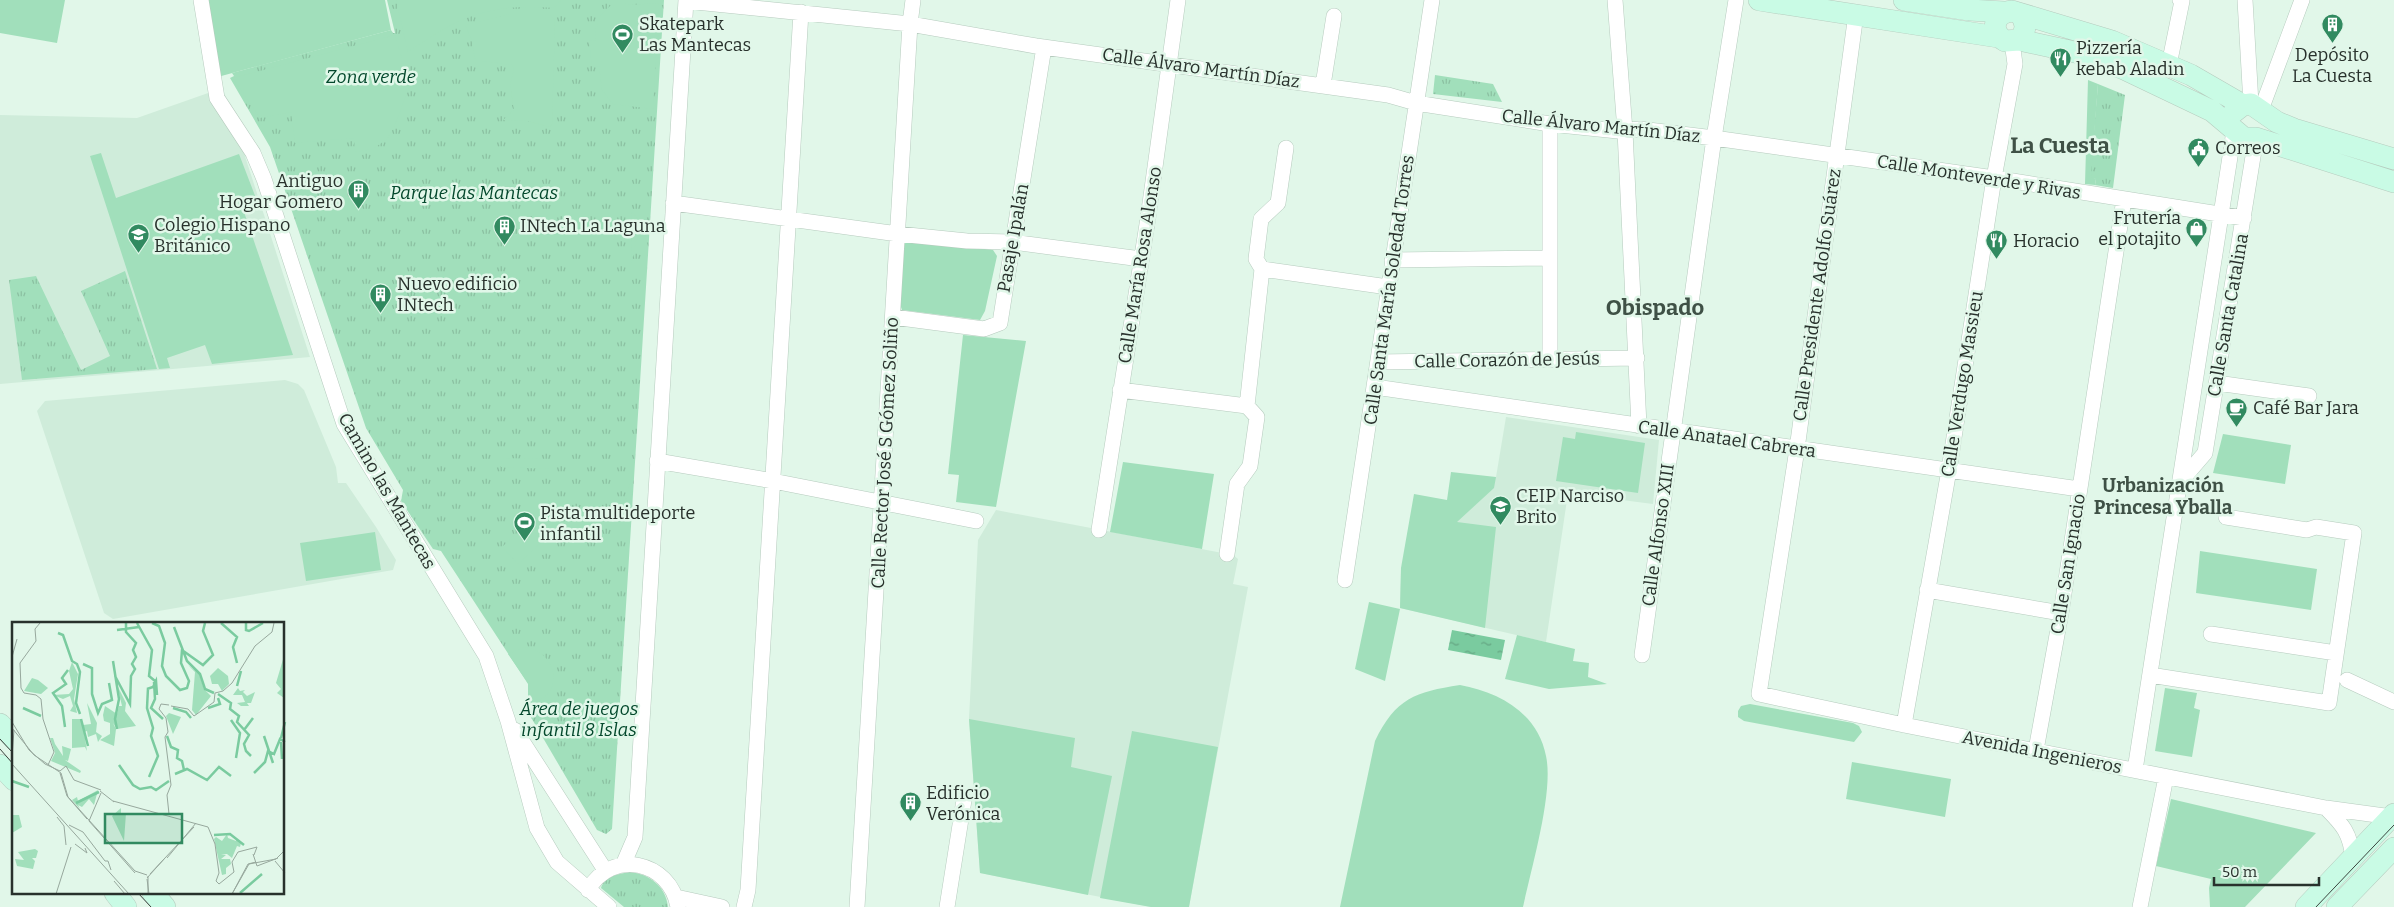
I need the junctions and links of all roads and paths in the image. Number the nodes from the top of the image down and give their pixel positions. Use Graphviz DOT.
graph roads {
  1 [pos="201,0"];
  2 [pos="686,0"];
  3 [pos="913,0"];
  4 [pos="1178,0"];
  5 [pos="1432,0"];
  6 [pos="1615,0"];
  7 [pos="1736,0"];
  8 [pos="1760,0"];
  9 [pos="1904,0"];
  10 [pos="2180,0"];
  11 [pos="2245,0"];
  12 [pos="2302,0"];
  13 [pos="2012,9"];
  14 [pos="801,12"];
  15 [pos="1856,14"];
  16 [pos="1334,16"];
  17 [pos="910,24"];
  18 [pos="2010,40"];
  19 [pos="1044,47"];
  20 [pos="1170,63"];
  21 [pos="2170,65"];
  22 [pos="1323,85"];
  23 [pos="1416,102"];
  24 [pos="2255,108"];
  25 [pos="1550,124"];
  26 [pos="1625,131"];
  27 [pos="2234,131"];
  28 [pos="1714,138"];
  29 [pos="2256,138"];
  30 [pos="1286,148"];
  31 [pos="2393,154"];
  32 [pos="1836,156"];
  33 [pos="1994,178"];
  34 [pos="2394,182"];
  35 [pos="2124,199"];
  36 [pos="673,203"];
  37 [pos="2219,214"];
  38 [pos="788,217"];
  39 [pos="2244,218"];
  40 [pos="898,234"];
  41 [pos="1012,242"];
  42 [pos="1550,258"];
  43 [pos="1141,259"];
  44 [pos="1392,260"];
  45 [pos="1262,269"];
  46 [pos="1388,287"];
  47 [pos="893,317"];
  48 [pos="1637,358"];
  49 [pos="1550,360"];
  50 [pos="1378,362"];
  51 [pos="2217,383"];
  52 [pos="1375,387"];
  53 [pos="1120,390"];
  54 [pos="2308,396"];
  55 [pos="1246,406"];
  56 [pos="1639,426"];
  57 [pos="1673,431"];
  58 [pos="1797,449"];
  59 [pos="2183,450"];
  60 [pos="2197,460"];
  61 [pos="658,461"];
  62 [pos="1949,470"];
  63 [pos="773,481"];
  64 [pos="2180,482"];
  65 [pos="2079,489"];
  66 [pos="882,504"];
  67 [pos="2226,517"];
  68 [pos="976,521"];
  69 [pos="1099,530"];
  70 [pos="1227,554"];
  71 [pos="1345,580"];
  72 [pos="1927,590"];
  73 [pos="2061,613"];
  74 [pos="2211,634"];
  75 [pos="2336,653"];
  76 [pos="1642,655"];
  77 [pos="2150,675"];
  78 [pos="2347,680"];
  79 [pos="1759,694"];
  80 [pos="2394,702"];
  81 [pos="508,720"];
  82 [pos="0,724"];
  83 [pos="1904,725"];
  84 [pos="12,738"];
  85 [pos="2036,750"];
  86 [pos="0,765"];
  87 [pos="2135,770"];
  88 [pos="2166,777"];
  89 [pos="12,778"];
  90 [pos="964,800"];
  91 [pos="2326,808"];
  92 [pos="2393,816"];
  93 [pos="634,837"];
  94 [pos="2394,848"];
  95 [pos="2353,858"];
  96 [pos="623,865"];
  97 [pos="646,867"];
  98 [pos="605,870"];
  99 [pos="588,890"];
  100 [pos="116,894"];
  101 [pos="154,894"];
  102 [pos="677,902"];
  103 [pos="126,907"];
  104 [pos="165,907"];
  105 [pos="610,907"];
  106 [pos="722,907"];
  107 [pos="744,907"];
  108 [pos="857,907"];
  109 [pos="947,907"];
  110 [pos="2140,907"];
  111 [pos="2306,907"];
  112 [pos="2337,907"];
  1 -- 81 [label="street, Camino las Mantecas"];
  2 -- 14 [label="street, Calle Álvaro Martín Díaz"];
  2 -- 36 [label="street"];
  3 -- 17 [label="street, Calle Rector José S Gómez Soliño"];
  4 -- 20 [label="street, Calle María Rosa Alonso"];
  5 -- 23 [label="street, Calle Santa María Soledad Torres"];
  6 -- 26 [label="street"];
  7 -- 28 [label="street, Calle Alfonso XIII"];
  8 -- 15 [label="main road"];
  9 -- 13 [label="main road"];
  10 -- 21 [label="street"];
  11 -- 24 [label="street"];
  12 -- 24 [label="street"];
  13 -- 18 [label="main road"];
  13 -- 18 [label="main road"];
  13 -- 21 [label="main road"];
  14 -- 17 [label="street, Calle Álvaro Martín Díaz"];
  14 -- 38 [label="street"];
  15 -- 18 [label="main road"];
  15 -- 32 [label="street, Calle Presidente Adolfo Suárez"];
  16 -- 22 [label="street"];
  17 -- 19 [label="street, Calle Álvaro Martín Díaz"];
  17 -- 40 [label="street, Calle Rector José S Gómez Soliño"];
  18 -- 27 [label="main road"];
  18 -- 33 [label="street, Calle Verdugo Massieu"];
  19 -- 20 [label="street, Calle Álvaro Martín Díaz"];
  19 -- 41 [label="street, Pasaje Ipalán"];
  20 -- 22 [label="street, Calle Álvaro Martín Díaz"];
  20 -- 43 [label="street, Calle María Rosa Alonso"];
  21 -- 24 [label="main road"];
  22 -- 23 [label="street, Calle Álvaro Martín Díaz"];
  23 -- 25 [label="street, Calle Álvaro Martín Díaz"];
  23 -- 44 [label="street, Calle Santa María Soledad Torres"];
  24 -- 27 [label="main road"];
  24 -- 29 [label="main road"];
  24 -- 31 [label="main road"];
  25 -- 26 [label="street, Calle Álvaro Martín Díaz"];
  25 -- 42 [label="street"];
  26 -- 28 [label="street, Calle Álvaro Martín Díaz"];
  26 -- 48 [label="street"];
  27 -- 29 [label="main road"];
  27 -- 37 [label="street, Calle Santa Catalina"];
  28 -- 32 [label="street, Calle Monteverde y Rivas"];
  28 -- 57 [label="street, Calle Alfonso XIII"];
  29 -- 34 [label="main road"];
  29 -- 39 [label="street, Calle Santa Catalina"];
  30 -- 45 [label="street"];
  32 -- 33 [label="street, Calle Monteverde y Rivas"];
  32 -- 58 [label="street, Calle Presidente Adolfo Suárez"];
  33 -- 35 [label="street, Calle Monteverde y Rivas"];
  33 -- 62 [label="street, Calle Verdugo Massieu"];
  35 -- 37 [label="street, Calle Monteverde y Rivas"];
  35 -- 65 [label="street, Calle San Ignacio"];
  36 -- 38 [label="street"];
  36 -- 61 [label="street"];
  37 -- 39 [label="street, Calle Monteverde y Rivas"];
  37 -- 59 [label="street, Calle Santa Catalina"];
  38 -- 40 [label="street"];
  38 -- 63 [label="street"];
  39 -- 51 [label="street, Calle Santa Catalina"];
  40 -- 41 [label="street"];
  40 -- 47 [label="street, Calle Rector José S Gómez Soliño"];
  41 -- 43 [label="street"];
  41 -- 47 [label="street, Pasaje Ipalán"];
  42 -- 44 [label="street"];
  42 -- 49 [label="street"];
  43 -- 53 [label="street, Calle María Rosa Alonso"];
  44 -- 46 [label="street, Calle Santa María Soledad Torres"];
  45 -- 46 [label="street"];
  45 -- 55 [label="street"];
  46 -- 50 [label="street, Calle Santa María Soledad Torres"];
  47 -- 66 [label="street, Calle Rector José S Gómez Soliño"];
  48 -- 49 [label="street, Calle Corazón de Jesús"];
  48 -- 56 [label="street"];
  49 -- 50 [label="street, Calle Corazón de Jesús"];
  50 -- 52 [label="street, Calle Santa María Soledad Torres"];
  51 -- 54 [label="street"];
  51 -- 60 [label="street, Calle Santa Catalina"];
  52 -- 56 [label="street, Calle Anatael Cabrera"];
  52 -- 71 [label="street, Calle Santa María Soledad Torres"];
  53 -- 55 [label="street"];
  53 -- 69 [label="street, Calle María Rosa Alonso"];
  55 -- 70 [label="street"];
  56 -- 57 [label="street, Calle Anatael Cabrera"];
  57 -- 58 [label="street, Calle Anatael Cabrera"];
  57 -- 76 [label="street, Calle Alfonso XIII"];
  58 -- 62 [label="street, Calle Anatael Cabrera"];
  58 -- 79 [label="street, Calle Presidente Adolfo Suárez"];
  59 -- 60 [label="street"];
  59 -- 64 [label="street, Calle Santa Catalina"];
  60 -- 64 [label="street, Calle Santa Catalina"];
  61 -- 63 [label="street"];
  61 -- 93 [label="street"];
  62 -- 65 [label="street, Calle Anatael Cabrera"];
  62 -- 72 [label="street, Calle Verdugo Massieu"];
  63 -- 66 [label="street"];
  63 -- 107 [label="street"];
  64 -- 77 [label="street, Calle Santa Catalina"];
  65 -- 73 [label="street, Calle San Ignacio"];
  66 -- 68 [label="street"];
  66 -- 108 [label="street, Calle Rector José S Gómez Soliño"];
  67 -- 75 [label="street"];
  72 -- 73 [label="street"];
  72 -- 83 [label="street, Calle Verdugo Massieu"];
  73 -- 85 [label="street, Calle San Ignacio"];
  74 -- 75 [label="street"];
  75 -- 77 [label="street"];
  77 -- 87 [label="street, Calle Santa Catalina"];
  78 -- 80 [label="street"];
  79 -- 83 [label="street, Avenida Ingenieros"];
  81 -- 98 [label="street, Camino las Mantecas"];
  81 -- 99 [label="street, Camino las Mantecas"];
  82 -- 84 [label="main road"];
  83 -- 85 [label="street, Avenida Ingenieros"];
  85 -- 87 [label="street, Avenida Ingenieros"];
  86 -- 89 [label="main road"];
  87 -- 88 [label="street, Avenida Ingenieros"];
  88 -- 91 [label="street, Avenida Ingenieros"];
  88 -- 110 [label="street"];
  90 -- 109 [label="street"];
  91 -- 92 [label="street, Avenida Ingenieros"];
  91 -- 95 [label="street"];
  92 -- 95 [label="main road"];
  93 -- 96 [label="street"];
  93 -- 97 [label="street"];
  94 -- 112 [label="main road"];
  95 -- 111 [label="main road"];
  96 -- 97 [label="street"];
  96 -- 98 [label="street"];
  97 -- 102 [label="street"];
  98 -- 99 [label="street"];
  99 -- 105 [label="street, Camino las Mantecas"];
  100 -- 103 [label="main road"];
  101 -- 104 [label="main road"];
  102 -- 106 [label="street"];
}
